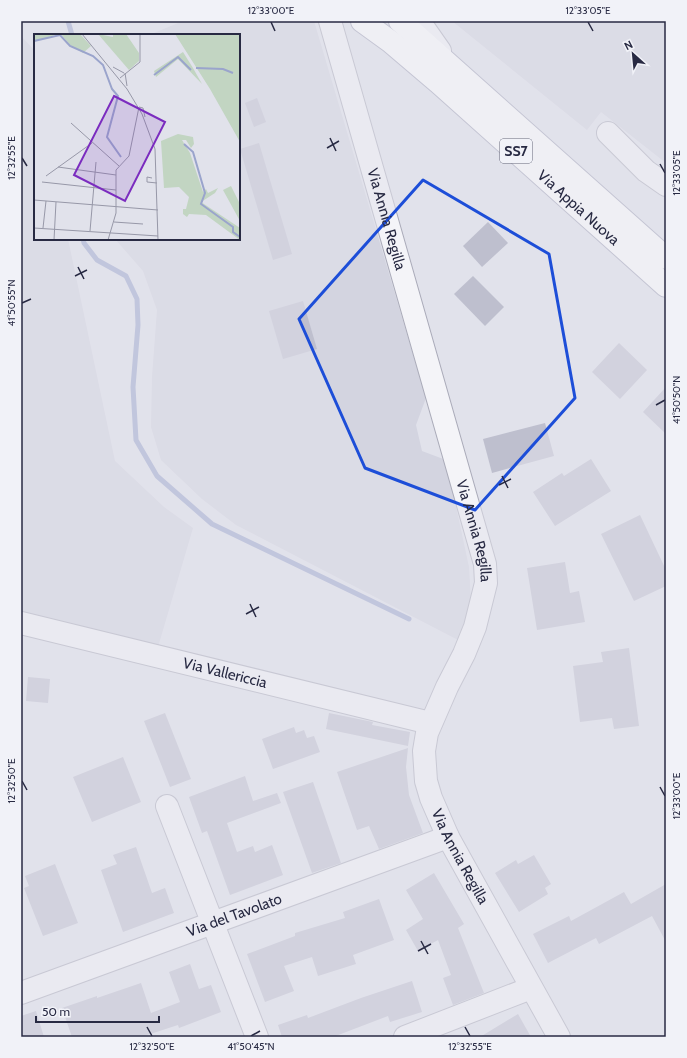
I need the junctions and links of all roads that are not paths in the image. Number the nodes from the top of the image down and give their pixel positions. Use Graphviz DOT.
graph roads {
  1 [pos="330,21"];
  2 [pos="362,21"];
  3 [pos="400,21"];
  4 [pos="419,21"];
  5 [pos="446,60"];
  6 [pos="608,133"];
  7 [pos="666,185"];
  8 [pos="666,258"];
  9 [pos="666,286"];
  10 [pos="21,623"];
  11 [pos="430,723"];
  12 [pos="167,806"];
  13 [pos="448,837"];
  14 [pos="211,923"];
  15 [pos="531,988"];
  16 [pos="21,993"];
  17 [pos="257,1037"];
  18 [pos="405,1037"];
  19 [pos="559,1037"];
  1 -- 11 [label="street, Via Annia Regilla"];
  2 -- 9 [label="main road, Via Appia Nuova / SS7"];
  3 -- 5 [label="main road, Via Appia Nuova / SS7"];
  4 -- 5 [label="street"];
  5 -- 8 [label="main road, Via Appia Nuova / SS7"];
  6 -- 7 [label="street"];
  10 -- 11 [label="street, Via Vallericcia"];
  11 -- 13 [label="street, Via Annia Regilla"];
  12 -- 14 [label="street"];
  13 -- 14 [label="street, Via del Tavolato"];
  13 -- 15 [label="street, Via Annia Regilla"];
  14 -- 16 [label="street, Via del Tavolato"];
  14 -- 17 [label="street"];
  15 -- 18 [label="street"];
  15 -- 19 [label="street, Via Annia Regilla"];
}
